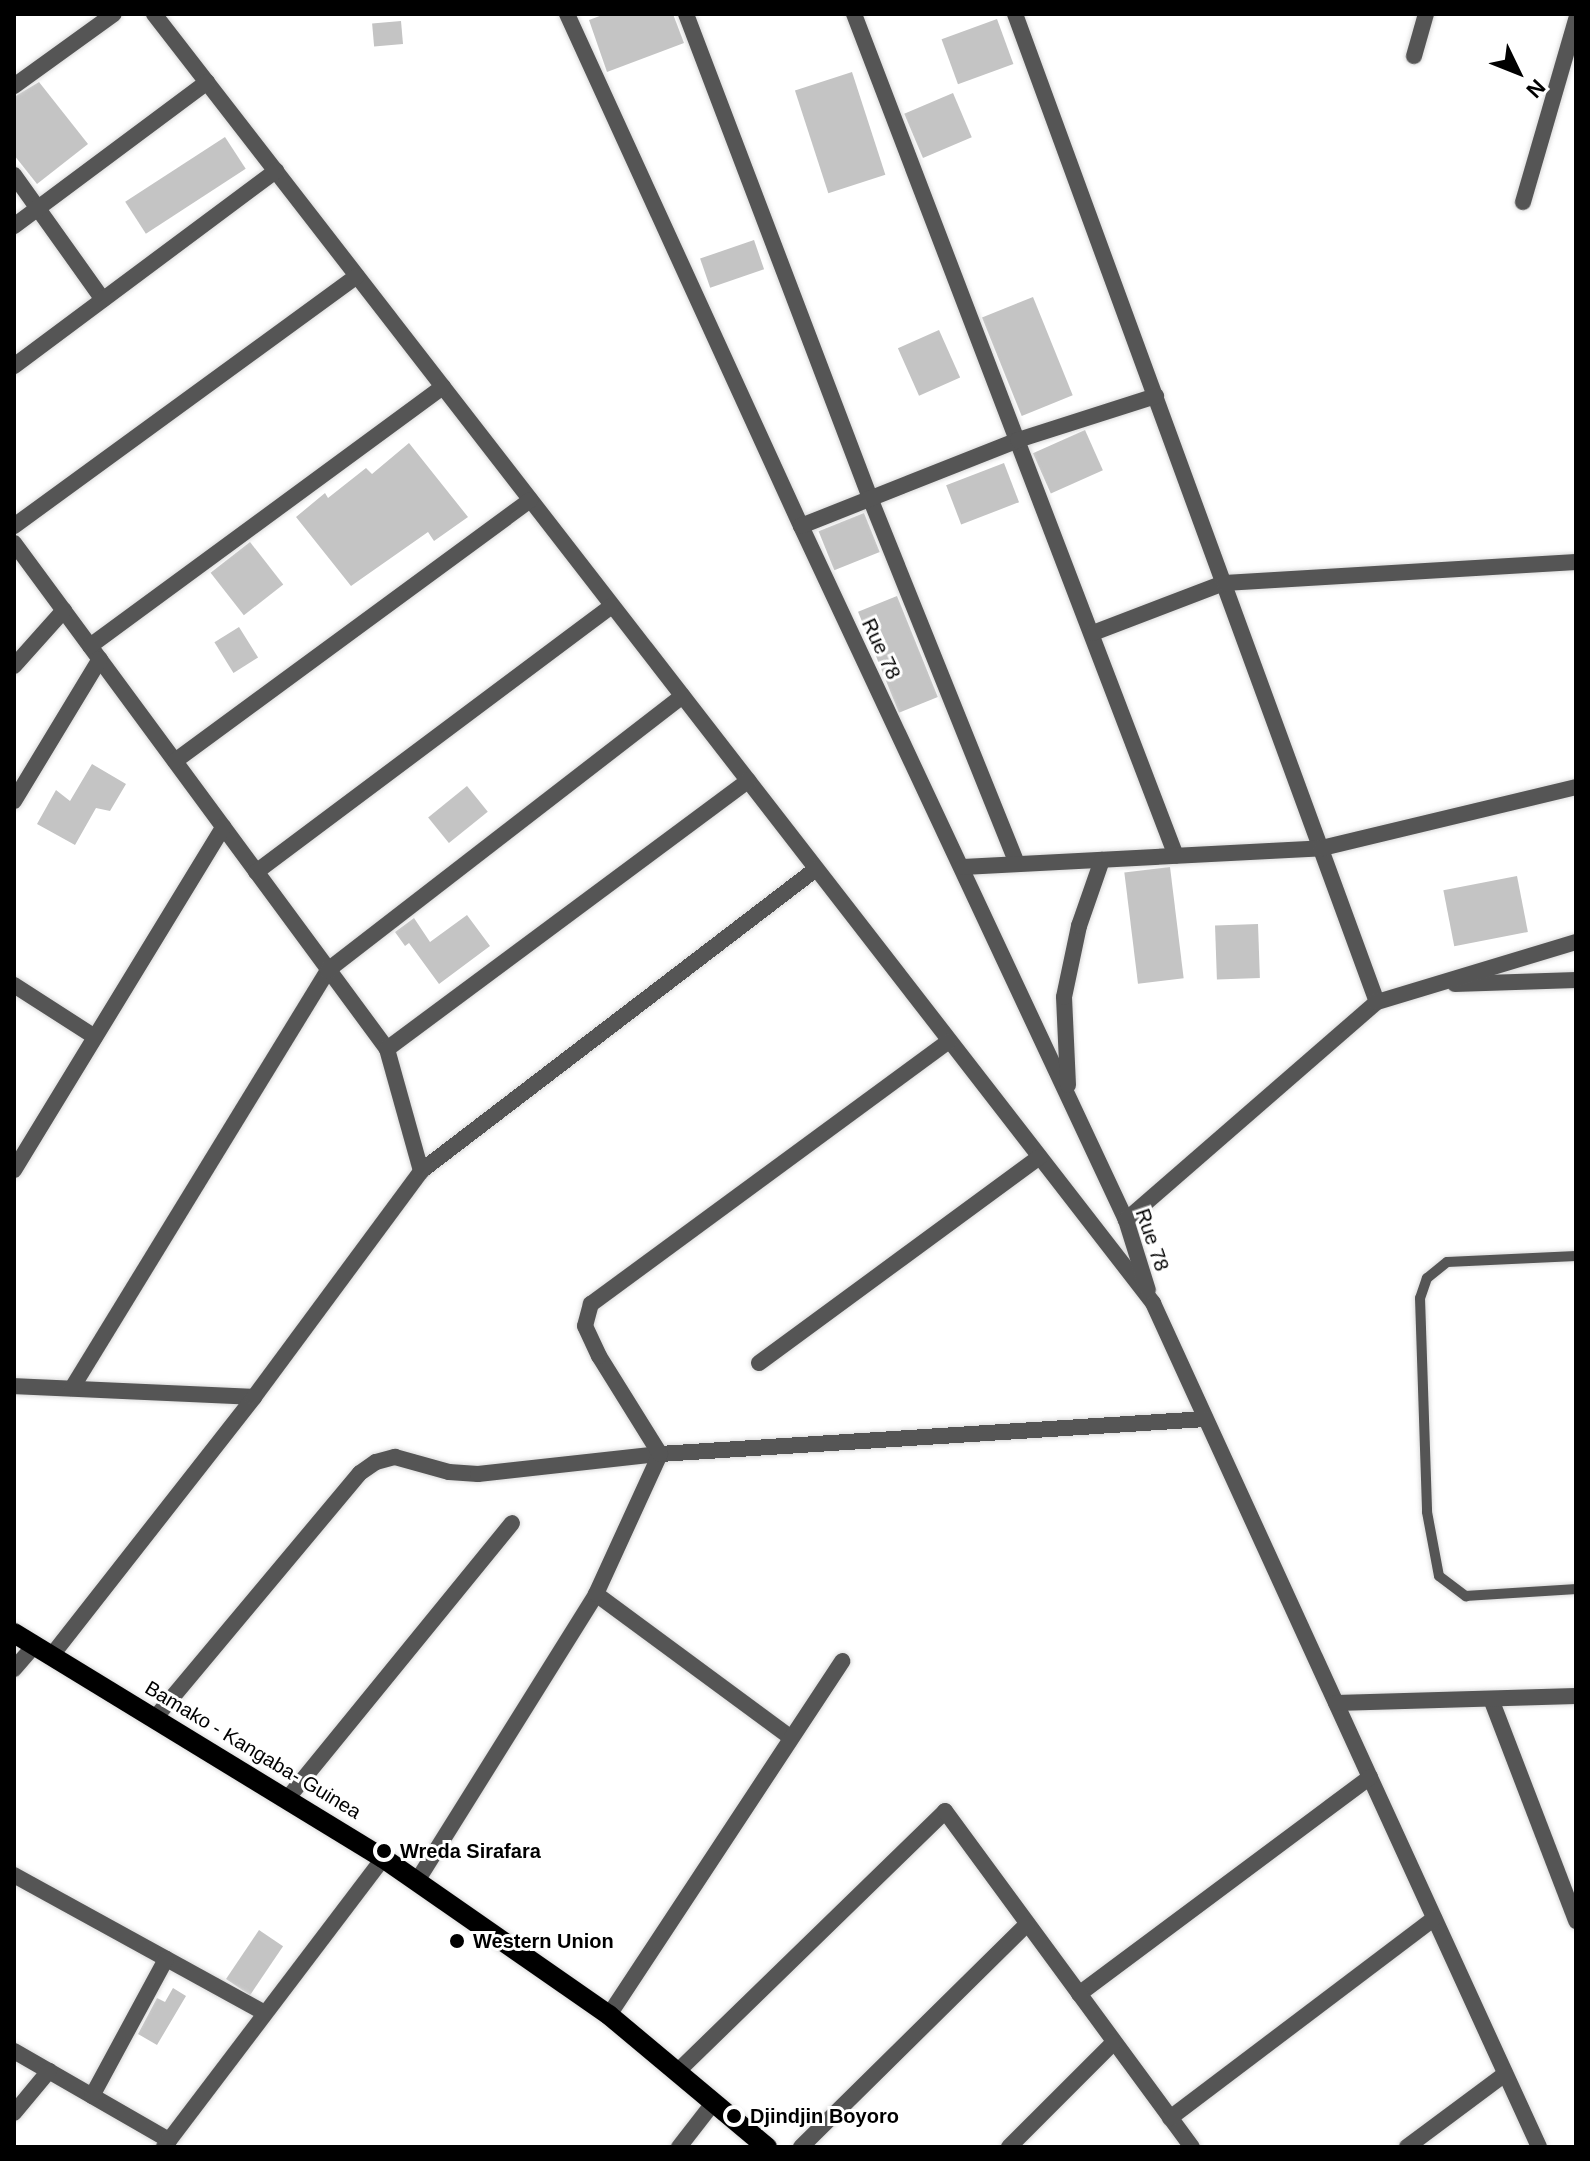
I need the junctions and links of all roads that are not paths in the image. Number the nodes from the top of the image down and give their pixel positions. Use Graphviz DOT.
graph roads {
  1 [pos="114,14"];
  2 [pos="154,14"];
  3 [pos="567,14"];
  4 [pos="686,14"];
  5 [pos="854,14"];
  6 [pos="1015,14"];
  7 [pos="1426,14"];
  8 [pos="1576,19"];
  9 [pos="1414,56"];
  10 [pos="207,82"];
  11 [pos="14,86"];
  12 [pos="276,171"];
  13 [pos="14,175"];
  14 [pos="1523,202"];
  15 [pos="38,208"];
  16 [pos="14,226"];
  17 [pos="357,276"];
  18 [pos="103,300"];
  19 [pos="14,366"];
  20 [pos="443,387"];
  21 [pos="1156,396"];
  22 [pos="1018,440"];
  23 [pos="870,498"];
  24 [pos="530,500"];
  25 [pos="14,526"];
  26 [pos="801,526"];
  27 [pos="14,543"];
  28 [pos="1576,562"];
  29 [pos="1224,583"];
  30 [pos="612,606"];
  31 [pos="64,610"];
  32 [pos="1093,633"];
  33 [pos="95,652"];
  34 [pos="14,666"];
  35 [pos="683,696"];
  36 [pos="175,761"];
  37 [pos="748,781"];
  38 [pos="1576,787"];
  39 [pos="14,801"];
  40 [pos="223,827"];
  41 [pos="1322,848"];
  42 [pos="1176,856"];
  43 [pos="1102,860"];
  44 [pos="1017,864"];
  45 [pos="963,867"];
  46 [pos="816,869"];
  47 [pos="256,872"];
  48 [pos="1576,942"];
  49 [pos="328,970"];
  50 [pos="1576,980"];
  51 [pos="14,985"];
  52 [pos="1434,985"];
  53 [pos="1377,1002"];
  54 [pos="95,1037"];
  55 [pos="949,1041"];
  56 [pos="387,1049"];
  57 [pos="1068,1094"];
  58 [pos="1039,1157"];
  59 [pos="14,1170"];
  60 [pos="421,1171"];
  61 [pos="1126,1220"];
  62 [pos="1576,1256"];
  63 [pos="1153,1303"];
  64 [pos="759,1363"];
  65 [pos="14,1386"];
  66 [pos="72,1388"];
  67 [pos="254,1397"];
  68 [pos="1205,1419"];
  69 [pos="660,1454"];
  70 [pos="512,1523"];
  71 [pos="1576,1589"];
  72 [pos="596,1594"];
  73 [pos="14,1633"];
  74 [pos="43,1650"];
  75 [pos="842,1661"];
  76 [pos="14,1669"];
  77 [pos="1576,1696"];
  78 [pos="1491,1699"];
  79 [pos="1336,1703"];
  80 [pos="155,1718"];
  81 [pos="791,1738"];
  82 [pos="1370,1777"];
  83 [pos="287,1799"];
  84 [pos="383,1858"];
  85 [pos="14,1875"];
  86 [pos="417,1881"];
  87 [pos="1434,1918"];
  88 [pos="1576,1921"];
  89 [pos="1027,1924"];
  90 [pos="166,1959"];
  91 [pos="1079,1994"];
  92 [pos="263,2012"];
  93 [pos="609,2015"];
  94 [pos="1114,2042"];
  95 [pos="14,2051"];
  96 [pos="49,2071"];
  97 [pos="677,2072"];
  98 [pos="1505,2074"];
  99 [pos="92,2096"];
  100 [pos="714,2102"];
  101 [pos="14,2113"];
  102 [pos="1170,2118"];
  103 [pos="167,2144"];
  104 [pos="1185,2144"];
  105 [pos="679,2147"];
  106 [pos="767,2147"];
  107 [pos="801,2147"];
  108 [pos="1009,2147"];
  109 [pos="1407,2147"];
  110 [pos="1539,2147"];
  1 -- 11 [label="street"];
  2 -- 10 [label="street"];
  3 -- 26 [label="street, Rue 78"];
  4 -- 23 [label="street"];
  5 -- 22 [label="street"];
  6 -- 21 [label="street"];
  7 -- 9 [label="street"];
  8 -- 14 [label="street"];
  10 -- 12 [label="street"];
  10 -- 15 [label="street"];
  12 -- 17 [label="street"];
  12 -- 18 [label="street"];
  13 -- 15 [label="street"];
  15 -- 16 [label="street"];
  15 -- 18 [label="street"];
  17 -- 20 [label="street"];
  17 -- 25 [label="street"];
  18 -- 19 [label="street"];
  20 -- 24 [label="street"];
  20 -- 33 [label="street"];
  21 -- 22 [label="street"];
  21 -- 29 [label="street"];
  22 -- 23 [label="street"];
  22 -- 32 [label="street"];
  23 -- 26 [label="street"];
  23 -- 44 [label="street"];
  24 -- 30 [label="street"];
  24 -- 36 [label="street"];
  26 -- 45 [label="street, Rue 78"];
  27 -- 31 [label="street"];
  28 -- 29 [label="street"];
  29 -- 32 [label="street"];
  29 -- 41 [label="street"];
  30 -- 35 [label="street"];
  30 -- 47 [label="street"];
  31 -- 33 [label="street"];
  31 -- 34 [label="street"];
  32 -- 42 [label="street"];
  33 -- 36 [label="street"];
  33 -- 39 [label="street"];
  35 -- 37 [label="street"];
  35 -- 49 [label="street"];
  36 -- 40 [label="street"];
  37 -- 46 [label="street"];
  37 -- 56 [label="street"];
  38 -- 41 [label="street"];
  40 -- 47 [label="street"];
  40 -- 54 [label="street"];
  41 -- 42 [label="street"];
  41 -- 53 [label="street"];
  42 -- 43 [label="street"];
  43 -- 44 [label="street"];
  43 -- 57 [label="street"];
  44 -- 45 [label="street"];
  45 -- 57 [label="street, Rue 78"];
  46 -- 55 [label="street"];
  46 -- 60 [label="street"];
  47 -- 49 [label="street"];
  48 -- 52 [label="street"];
  49 -- 56 [label="street"];
  49 -- 66 [label="street"];
  50 -- 52 [label="street"];
  51 -- 54 [label="street"];
  52 -- 53 [label="street"];
  53 -- 61 [label="street"];
  54 -- 59 [label="street"];
  55 -- 58 [label="street"];
  55 -- 69 [label="street"];
  56 -- 60 [label="street"];
  57 -- 61 [label="street, Rue 78"];
  58 -- 63 [label="street"];
  58 -- 64 [label="street"];
  60 -- 67 [label="street"];
  61 -- 63 [label="street, Rue 78"];
  62 -- 71 [label="lane"];
  63 -- 68 [label="street"];
  65 -- 66 [label="street"];
  66 -- 67 [label="street"];
  67 -- 74 [label="street"];
  68 -- 69 [label="street"];
  68 -- 79 [label="street"];
  69 -- 72 [label="street"];
  69 -- 80 [label="street"];
  70 -- 83 [label="street"];
  72 -- 81 [label="street"];
  72 -- 86 [label="street"];
  73 -- 74 [label="main road, Bamako - Kangaba- Guinea"];
  74 -- 76 [label="street"];
  74 -- 80 [label="main road, Bamako - Kangaba- Guinea"];
  75 -- 81 [label="street"];
  77 -- 78 [label="street"];
  78 -- 79 [label="street"];
  78 -- 88 [label="street"];
  79 -- 82 [label="street"];
  80 -- 83 [label="main road, Bamako - Kangaba- Guinea"];
  81 -- 93 [label="street"];
  82 -- 87 [label="street"];
  82 -- 91 [label="street"];
  83 -- 84 [label="main road, Bamako - Kangaba- Guinea"];
  84 -- 86 [label="main road, Bamako - Kangaba- Guinea"];
  84 -- 92 [label="street"];
  85 -- 90 [label="street"];
  86 -- 93 [label="main road, Bamako - Kangaba- Guinea"];
  87 -- 98 [label="street"];
  87 -- 102 [label="street"];
  89 -- 91 [label="street"];
  89 -- 97 [label="street"];
  89 -- 107 [label="street"];
  90 -- 92 [label="street"];
  90 -- 99 [label="street"];
  91 -- 94 [label="street"];
  92 -- 103 [label="street"];
  93 -- 97 [label="main road, Bamako - Kangaba- Guinea"];
  94 -- 102 [label="street"];
  94 -- 108 [label="street"];
  95 -- 96 [label="street"];
  96 -- 99 [label="street"];
  96 -- 101 [label="street"];
  97 -- 100 [label="main road, Bamako - Kangaba- Guinea"];
  98 -- 109 [label="street"];
  98 -- 110 [label="street"];
  99 -- 103 [label="street"];
  100 -- 105 [label="street"];
  100 -- 106 [label="main road, Bamako - Kangaba- Guinea"];
  102 -- 104 [label="street"];
}
